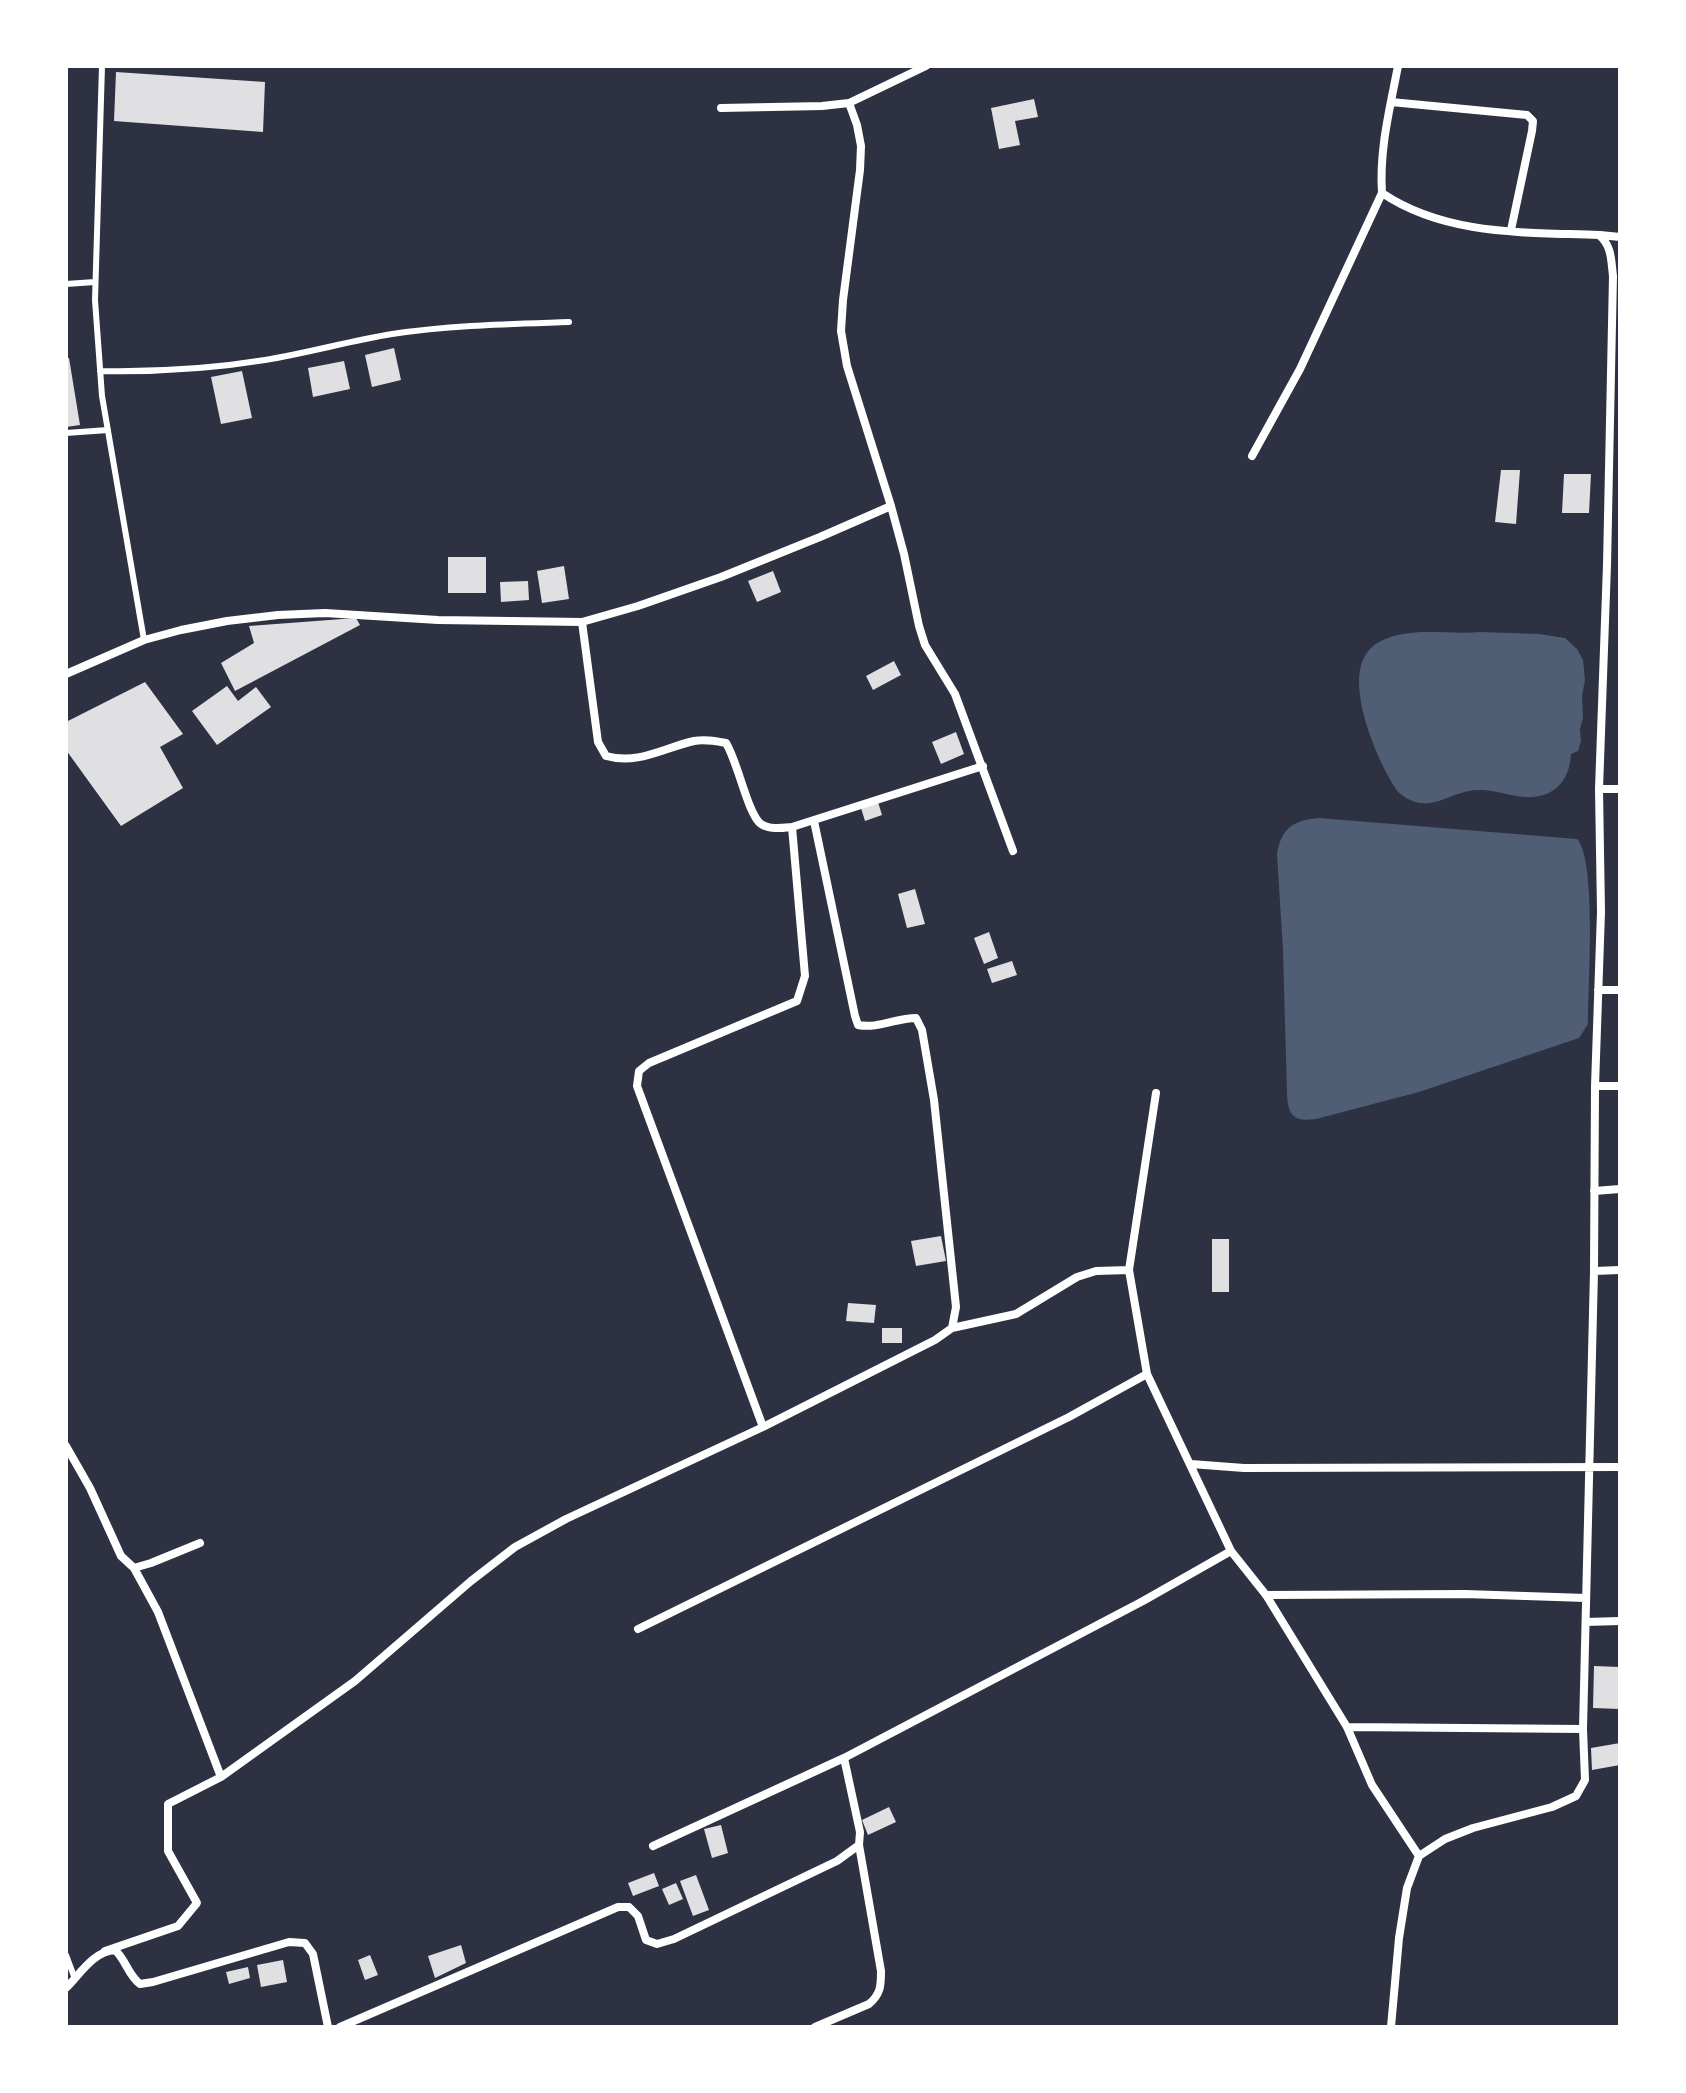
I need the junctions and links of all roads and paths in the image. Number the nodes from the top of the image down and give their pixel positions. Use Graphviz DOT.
graph roads {
  1 [pos="102,66"];
  2 [pos="926,66"];
  3 [pos="1398,66"];
  4 [pos="1391,102"];
  5 [pos="849,103"];
  6 [pos="721,108"];
  7 [pos="1382,193"];
  8 [pos="1511,230"];
  9 [pos="1599,235"];
  10 [pos="1620,237"];
  11 [pos="95,282"];
  12 [pos="66,284"];
  13 [pos="569,322"];
  14 [pos="100,371"];
  15 [pos="108,430"];
  16 [pos="66,433"];
  17 [pos="1252,456"];
  18 [pos="891,506"];
  19 [pos="582,622"];
  20 [pos="144,640"];
  21 [pos="66,674"];
  22 [pos="983,766"];
  23 [pos="1599,789"];
  24 [pos="1620,789"];
  25 [pos="814,821"];
  26 [pos="792,827"];
  27 [pos="1013,851"];
  28 [pos="1598,990"];
  29 [pos="1620,990"];
  30 [pos="1595,1086"];
  31 [pos="1620,1086"];
  32 [pos="1156,1093"];
  33 [pos="1620,1189"];
  34 [pos="1594,1191"];
  35 [pos="1129,1270"];
  36 [pos="1620,1270"];
  37 [pos="1594,1271"];
  38 [pos="952,1328"];
  39 [pos="1147,1374"];
  40 [pos="763,1427"];
  41 [pos="66,1446"];
  42 [pos="1191,1464"];
  43 [pos="1620,1467"];
  44 [pos="1590,1468"];
  45 [pos="200,1543"];
  46 [pos="1231,1551"];
  47 [pos="134,1568"];
  48 [pos="1266,1595"];
  49 [pos="1586,1598"];
  50 [pos="1620,1621"];
  51 [pos="1586,1622"];
  52 [pos="638,1629"];
  53 [pos="1347,1727"];
  54 [pos="1583,1729"];
  55 [pos="844,1758"];
  56 [pos="221,1777"];
  57 [pos="859,1845"];
  58 [pos="653,1846"];
  59 [pos="1419,1856"];
  60 [pos="105,1951"];
  61 [pos="66,1955"];
  62 [pos="75,1979"];
  63 [pos="66,1988"];
  64 [pos="328,2027"];
  65 [pos="340,2027"];
  66 [pos="815,2027"];
  67 [pos="1391,2027"];
  1 -- 11 [label="lane"];
  2 -- 5 [label="street"];
  3 -- 4 [label="street"];
  4 -- 7 [label="street"];
  4 -- 8 [label="street"];
  5 -- 6 [label="street"];
  5 -- 18 [label="street"];
  7 -- 8 [label="street"];
  7 -- 17 [label="street"];
  8 -- 9 [label="street"];
  9 -- 10 [label="street"];
  9 -- 23 [label="street"];
  11 -- 12 [label="lane"];
  11 -- 14 [label="lane"];
  13 -- 14 [label="lane"];
  14 -- 15 [label="lane"];
  15 -- 16 [label="lane"];
  15 -- 20 [label="lane"];
  18 -- 19 [label="street"];
  18 -- 22 [label="street"];
  19 -- 20 [label="street"];
  19 -- 26 [label="street"];
  20 -- 21 [label="street"];
  22 -- 25 [label="street"];
  22 -- 27 [label="street"];
  23 -- 24 [label="street"];
  23 -- 28 [label="street"];
  25 -- 26 [label="street"];
  25 -- 38 [label="street"];
  26 -- 40 [label="street"];
  28 -- 29 [label="street"];
  28 -- 30 [label="street"];
  30 -- 31 [label="street"];
  30 -- 34 [label="street"];
  32 -- 35 [label="street"];
  33 -- 34 [label="street"];
  34 -- 37 [label="street"];
  35 -- 38 [label="street"];
  35 -- 39 [label="street"];
  36 -- 37 [label="street"];
  37 -- 44 [label="street"];
  38 -- 40 [label="street"];
  39 -- 42 [label="street"];
  39 -- 52 [label="street"];
  40 -- 56 [label="street"];
  41 -- 47 [label="street"];
  42 -- 44 [label="street"];
  42 -- 46 [label="street"];
  43 -- 44 [label="street"];
  44 -- 49 [label="street"];
  45 -- 47 [label="street"];
  46 -- 48 [label="street"];
  46 -- 55 [label="street"];
  47 -- 56 [label="street"];
  48 -- 49 [label="street"];
  48 -- 53 [label="street"];
  49 -- 51 [label="street"];
  50 -- 51 [label="street"];
  51 -- 54 [label="street"];
  53 -- 54 [label="street"];
  53 -- 59 [label="street"];
  54 -- 59 [label="street"];
  55 -- 57 [label="street"];
  55 -- 58 [label="street"];
  56 -- 60 [label="street"];
  57 -- 65 [label="street"];
  57 -- 66 [label="street"];
  59 -- 67 [label="street"];
  60 -- 62 [label="street"];
  60 -- 64 [label="street"];
  61 -- 62 [label="lane"];
  62 -- 63 [label="street"];
}
